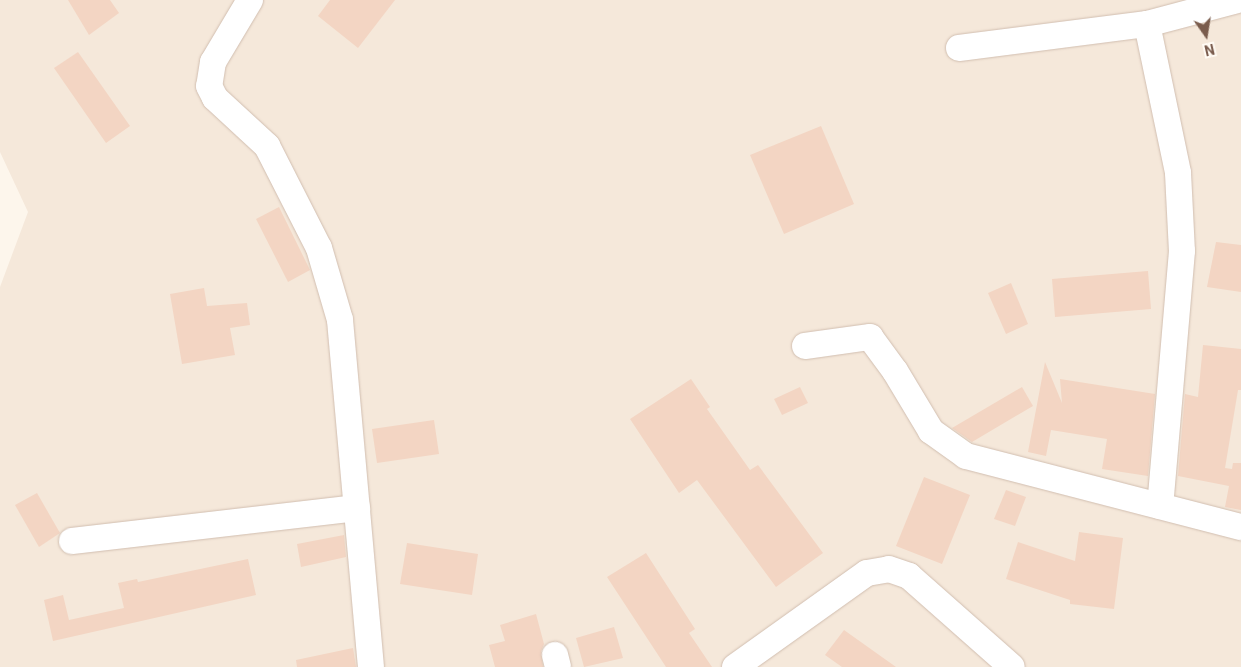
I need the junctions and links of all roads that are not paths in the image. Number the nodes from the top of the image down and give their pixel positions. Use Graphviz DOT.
graph roads {
  1 [pos="250,0"];
  2 [pos="1238,0"];
  3 [pos="1148,24"];
  4 [pos="959,48"];
  5 [pos="805,346"];
  6 [pos="1160,506"];
  7 [pos="357,508"];
  8 [pos="1241,527"];
  9 [pos="72,541"];
  10 [pos="371,667"];
  11 [pos="735,667"];
  12 [pos="1012,667"];
  1 -- 7 [label="street"];
  2 -- 3 [label="street"];
  3 -- 4 [label="street"];
  3 -- 6 [label="street"];
  5 -- 6 [label="street"];
  6 -- 8 [label="street"];
  7 -- 9 [label="street"];
  7 -- 10 [label="street"];
  11 -- 12 [label="street"];
}
